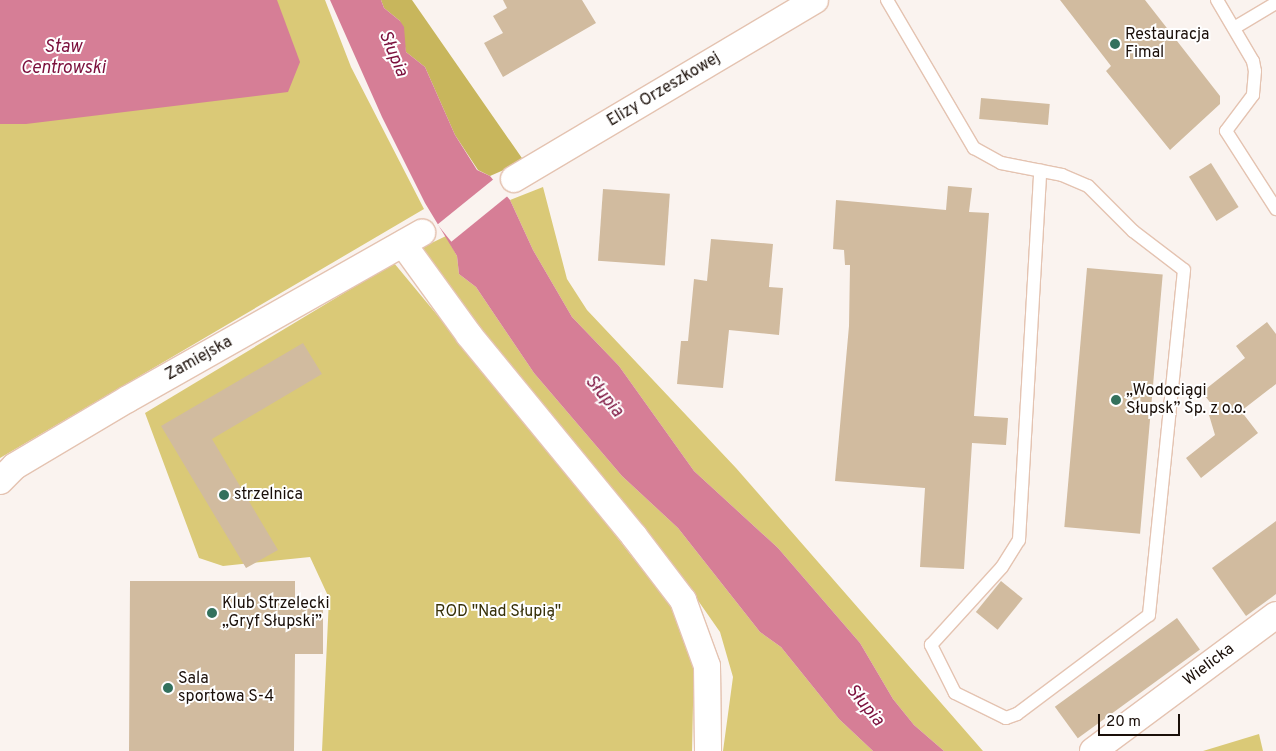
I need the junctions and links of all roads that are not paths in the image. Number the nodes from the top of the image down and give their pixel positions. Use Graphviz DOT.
graph roads {
  1 [pos="815,0"];
  2 [pos="887,0"];
  3 [pos="1217,0"];
  4 [pos="1276,3"];
  5 [pos="1234,28"];
  6 [pos="1040,171"];
  7 [pos="514,179"];
  8 [pos="1276,209"];
  9 [pos="0,481"];
  10 [pos="1276,615"];
  11 [pos="708,751"];
  12 [pos="1093,751"];
  1 -- 7 [label="street, Elizy Orzeszkowej"];
  2 -- 6 [label="lane"];
  3 -- 5 [label="lane"];
  4 -- 5 [label="lane"];
  5 -- 8 [label="lane"];
  6 -- 6 [label="lane"];
  9 -- 11 [label="street, Zamiejska"];
  10 -- 12 [label="street, Wielicka"];
}
